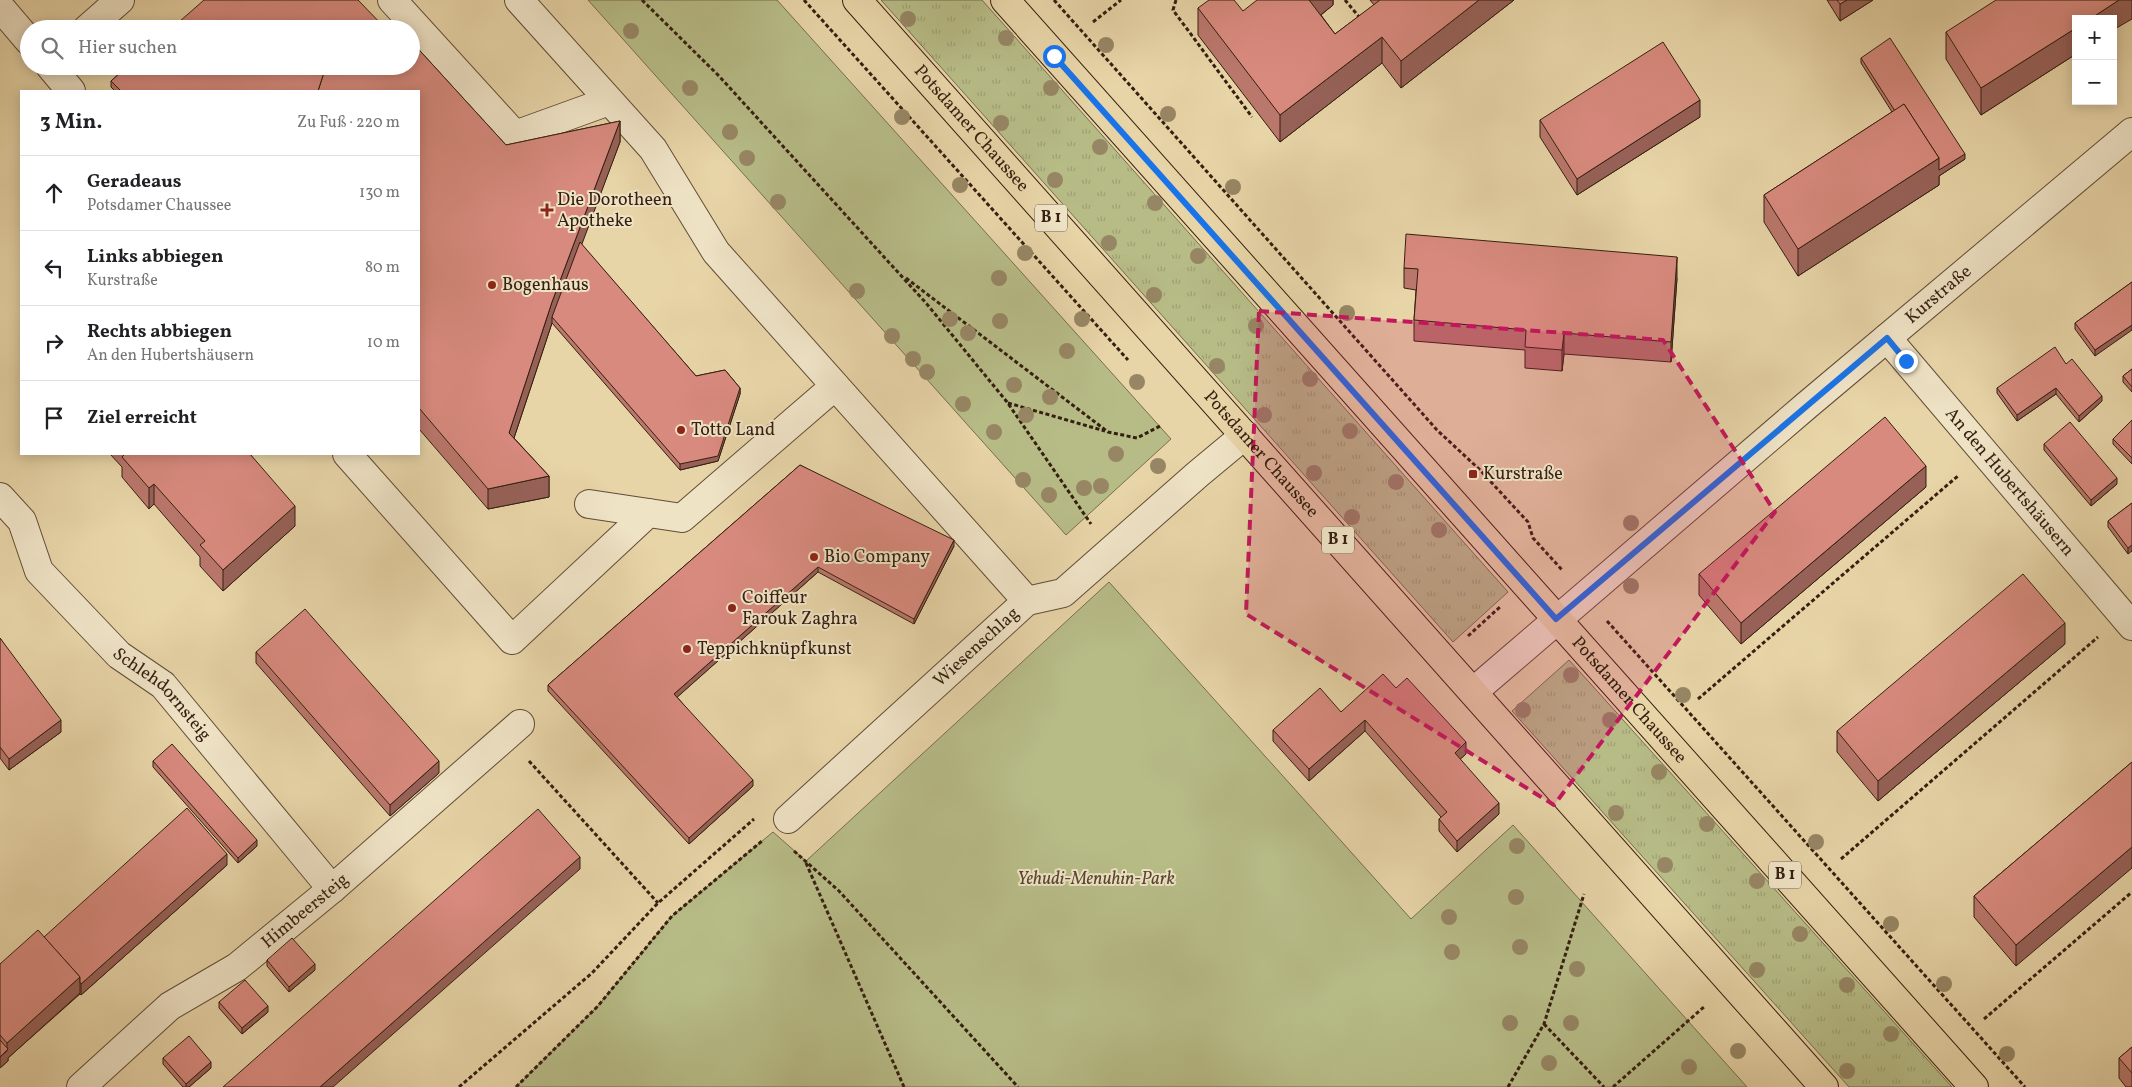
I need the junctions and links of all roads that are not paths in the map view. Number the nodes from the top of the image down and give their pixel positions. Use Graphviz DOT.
graph roads {
  1 [pos="120,0"];
  2 [pos="392,0"];
  3 [pos="519,0"];
  4 [pos="857,0"];
  5 [pos="1005,0"];
  6 [pos="0,7"];
  7 [pos="97,20"];
  8 [pos="410,20"];
  9 [pos="20,30"];
  10 [pos="420,31"];
  11 [pos="57,75"];
  12 [pos="69,90"];
  13 [pos="609,101"];
  14 [pos="2132,132"];
  15 [pos="1887,338"];
  16 [pos="835,386"];
  17 [pos="1244,436"];
  18 [pos="348,455"];
  19 [pos="0,496"];
  20 [pos="589,504"];
  21 [pos="648,513"];
  22 [pos="1027,601"];
  23 [pos="1556,619"];
  24 [pos="2132,626"];
  25 [pos="1473,692"];
  26 [pos="513,730"];
  27 [pos="780,825"];
  28 [pos="332,889"];
  29 [pos="81,1087"];
  30 [pos="1824,1087"];
  31 [pos="1974,1087"];
  1 -- 7 [label="street"];
  2 -- 8 [label="street"];
  3 -- 13 [label="street"];
  4 -- 17 [label="main road, Potsdamer Chaussee / B 1"];
  5 -- 23 [label="main road, Potsdamer Chaussee / B 1"];
  6 -- 9 [label="street"];
  10 -- 13 [label="street"];
  11 -- 12 [label="street"];
  13 -- 16 [label="street"];
  14 -- 15 [label="street, Kurstraße"];
  15 -- 23 [label="street, Kurstraße"];
  15 -- 24 [label="street, An den Hubertshäusern"];
  16 -- 21 [label="street"];
  16 -- 22 [label="street"];
  17 -- 22 [label="street, Wiesenschlag"];
  17 -- 25 [label="main road, Potsdamer Chaussee / B 1"];
  18 -- 21 [label="street"];
  19 -- 28 [label="street, Schlehdornsteig"];
  20 -- 21 [label="street"];
  22 -- 27 [label="street, Wiesenschlag"];
  23 -- 25 [label="street, Kurstraße"];
  23 -- 31 [label="main road, Potsdamer Chaussee / B 1"];
  25 -- 30 [label="main road, Potsdamer Chaussee / B 1"];
  26 -- 28 [label="street, Himbeersteig"];
  28 -- 29 [label="street, Himbeersteig"];
}
